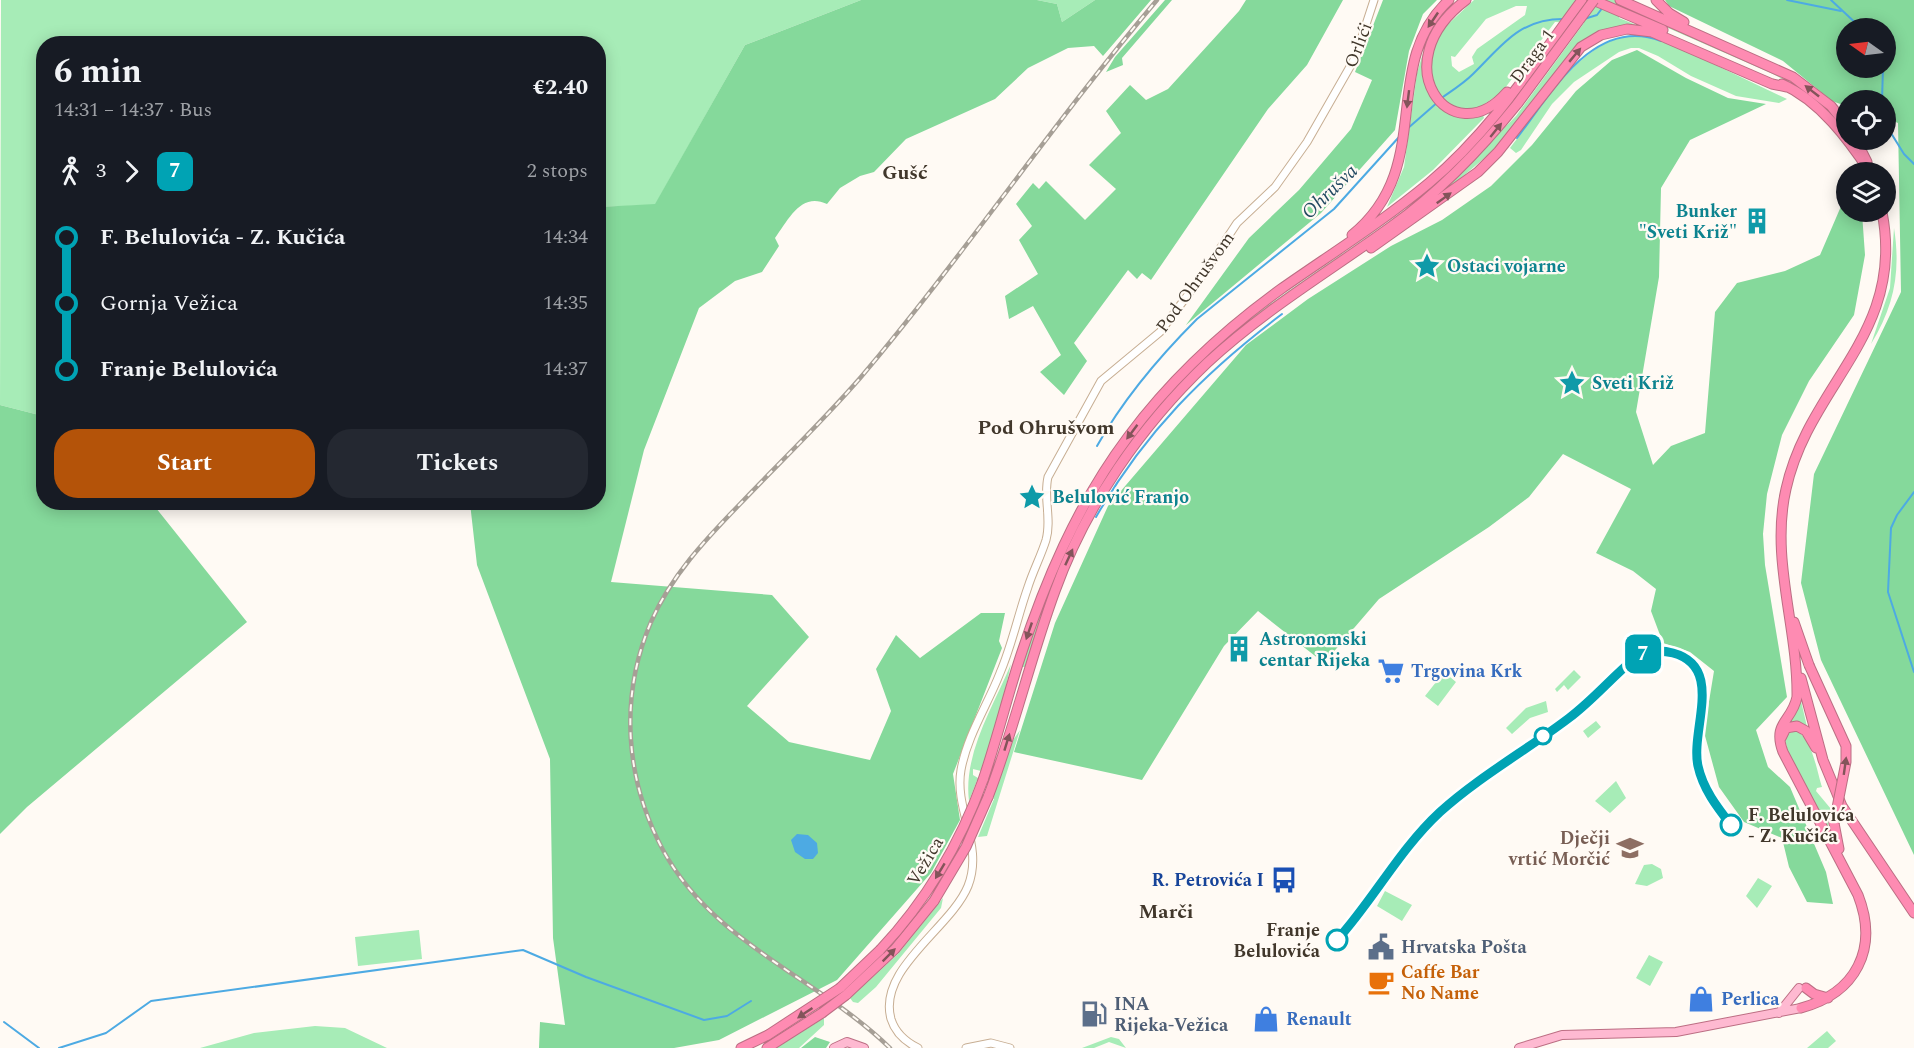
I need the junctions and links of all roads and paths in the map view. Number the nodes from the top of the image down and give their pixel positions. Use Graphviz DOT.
graph roads {
  1 [pos="1374,0"];
  2 [pos="1449,0"];
  3 [pos="1466,0"];
  4 [pos="1575,0"];
  5 [pos="1581,0"];
  6 [pos="1594,0"];
  7 [pos="1656,0"];
  8 [pos="1622,4"];
  9 [pos="1793,77"];
  10 [pos="1787,87"];
  11 [pos="1339,88"];
  12 [pos="1508,95"];
  13 [pos="1836,112"];
  14 [pos="1863,162"];
  15 [pos="1883,222"];
  16 [pos="1169,387"];
  17 [pos="1178,394"];
  18 [pos="1786,597"];
  19 [pos="1794,649"];
  20 [pos="1814,741"];
  21 [pos="1781,746"];
  22 [pos="1849,877"];
  23 [pos="1914,913"];
  24 [pos="1803,988"];
  25 [pos="843,991"];
  26 [pos="1828,998"];
  27 [pos="1801,1008"];
  28 [pos="1779,1013"];
  29 [pos="741,1048"];
  30 [pos="767,1048"];
  31 [pos="834,1048"];
  32 [pos="864,1048"];
  33 [pos="918,1048"];
  34 [pos="966,1048"];
  35 [pos="1010,1048"];
  36 [pos="1519,1048"];
  1 -- 11 [label="street, Orlići"];
  2 -- 16 [label="highway, one-way"];
  3 -- 12 [label="highway"];
  4 -- 12 [label="highway"];
  5 -- 12 [label="highway, Draga 1"];
  6 -- 8 [label="highway"];
  17 -- 6 [label="highway, Draga 1, one-way, bridge"];
  7 -- 9 [label="highway"];
  8 -- 9 [label="highway"];
  8 -- 10 [label="highway"];
  13 -- 9 [label="highway, one-way"];
  10 -- 14 [label="highway"];
  17 -- 10 [label="highway, one-way"];
  11 -- 33 [label="street, Pod Ohrušvom"];
  12 -- 16 [label="highway"];
  15 -- 18 [label="highway"];
  16 -- 25 [label="highway, Vežica, one-way, bridge"];
  25 -- 17 [label="highway, one-way, bridge"];
  18 -- 19 [label="highway"];
  22 -- 18 [label="highway, one-way, bridge"];
  19 -- 20 [label="highway"];
  19 -- 21 [label="highway"];
  20 -- 21 [label="highway"];
  20 -- 23 [label="highway"];
  21 -- 22 [label="highway"];
  22 -- 26 [label="highway"];
  24 -- 26 [label="highway"];
  24 -- 28 [label="main road"];
  25 -- 29 [label="highway, one-way, bridge"];
  25 -- 30 [label="highway, bridge"];
  26 -- 27 [label="highway"];
  27 -- 28 [label="main road"];
  28 -- 36 [label="main road"];
  31 -- 32 [label="main road"];
  34 -- 35 [label="street"];
}
